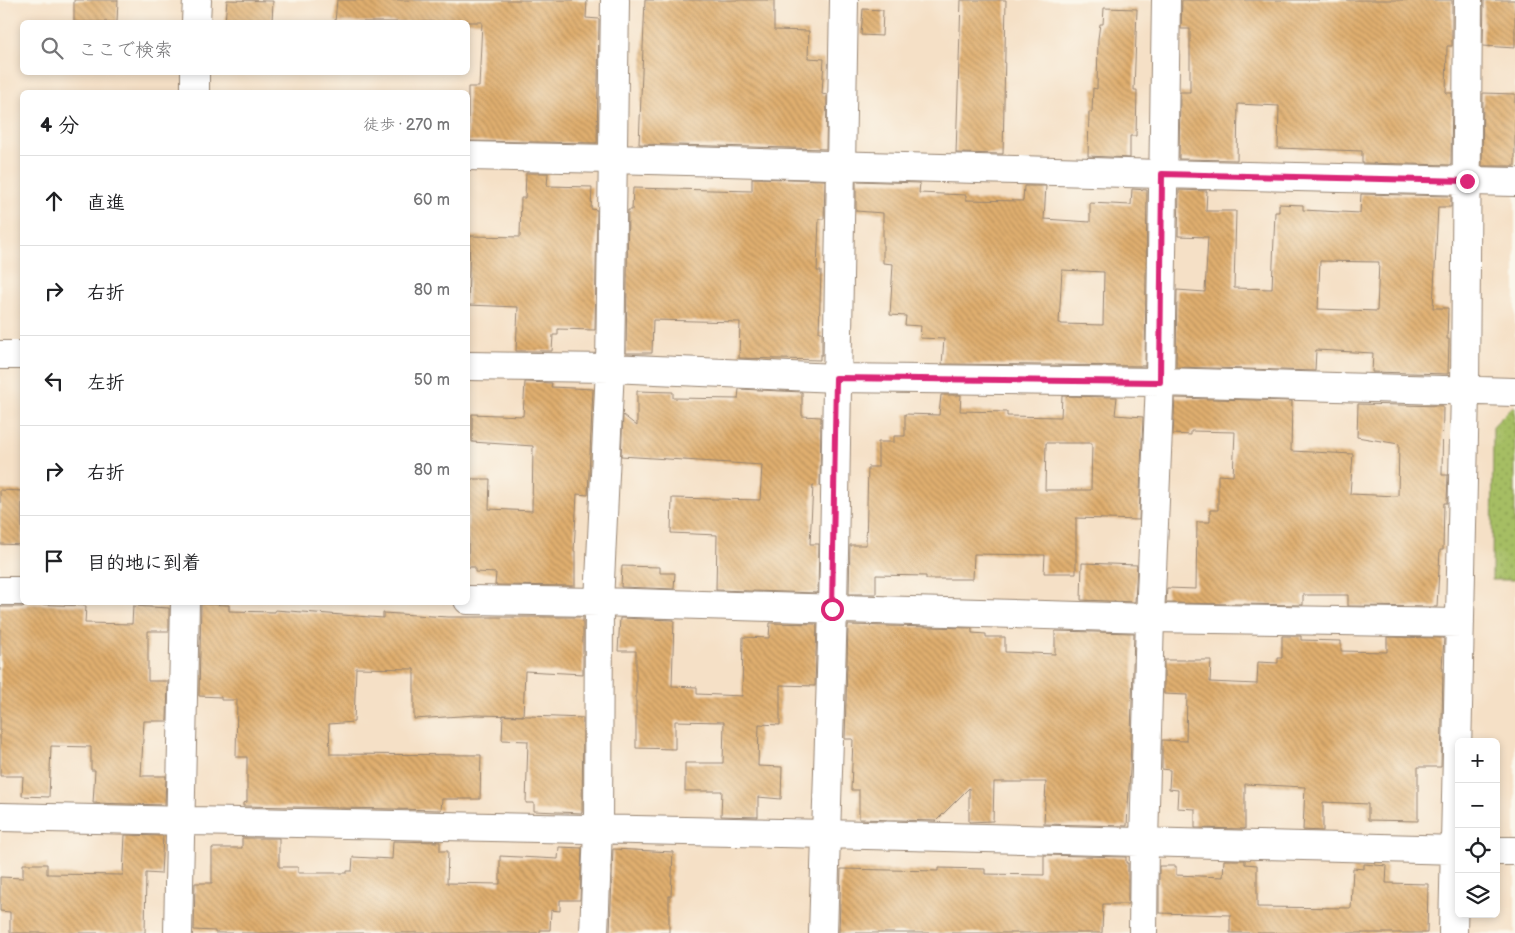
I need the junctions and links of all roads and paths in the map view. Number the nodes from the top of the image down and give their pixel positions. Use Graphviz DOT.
graph roads {
  1 [pos="197,0"];
  2 [pos="616,0"];
  3 [pos="844,0"];
  4 [pos="1166,0"];
  5 [pos="1468,0"];
  6 [pos="196,20"];
  7 [pos="195,75"];
  8 [pos="195,90"];
  9 [pos="470,156"];
  10 [pos="612,159"];
  11 [pos="841,165"];
  12 [pos="1162,174"];
  13 [pos="1467,181"];
  14 [pos="1515,182"];
  15 [pos="0,355"];
  16 [pos="20,355"];
  17 [pos="470,366"];
  18 [pos="610,368"];
  19 [pos="836,378"];
  20 [pos="1160,382"];
  21 [pos="1465,391"];
  22 [pos="1515,392"];
  23 [pos="0,591"];
  24 [pos="20,591"];
  25 [pos="470,600"];
  26 [pos="599,602"];
  27 [pos="185,605"];
  28 [pos="832,609"];
  29 [pos="1150,618"];
  30 [pos="1460,623"];
  31 [pos="0,817"];
  32 [pos="180,820"];
  33 [pos="1457,828"];
  34 [pos="598,829"];
  35 [pos="827,834"];
  36 [pos="1144,842"];
  37 [pos="1455,850"];
  38 [pos="1500,851"];
  39 [pos="1515,851"];
  40 [pos="1456,873"];
  41 [pos="178,933"];
  42 [pos="594,933"];
  43 [pos="824,933"];
  44 [pos="1143,933"];
  45 [pos="1453,933"];
  1 -- 6 [label="street"];
  2 -- 10 [label="street"];
  3 -- 11 [label="street"];
  4 -- 12 [label="street"];
  5 -- 13 [label="street"];
  7 -- 8 [label="street"];
  9 -- 10 [label="street"];
  10 -- 11 [label="street"];
  10 -- 18 [label="street"];
  11 -- 12 [label="street"];
  11 -- 19 [label="street"];
  12 -- 13 [label="street"];
  12 -- 20 [label="street"];
  13 -- 14 [label="street"];
  13 -- 21 [label="street"];
  15 -- 16 [label="street"];
  17 -- 18 [label="street"];
  18 -- 19 [label="street"];
  18 -- 26 [label="street"];
  19 -- 20 [label="street"];
  19 -- 28 [label="street"];
  20 -- 21 [label="street"];
  20 -- 29 [label="street"];
  21 -- 22 [label="street"];
  21 -- 30 [label="street"];
  23 -- 24 [label="street"];
  25 -- 26 [label="street"];
  26 -- 28 [label="street"];
  26 -- 34 [label="street"];
  27 -- 32 [label="street"];
  28 -- 29 [label="street"];
  28 -- 35 [label="street"];
  29 -- 30 [label="street"];
  29 -- 36 [label="street"];
  30 -- 33 [label="street"];
  31 -- 32 [label="street"];
  32 -- 34 [label="street"];
  32 -- 41 [label="street"];
  34 -- 35 [label="street"];
  34 -- 42 [label="street"];
  35 -- 36 [label="street"];
  35 -- 43 [label="street"];
  36 -- 37 [label="street"];
  36 -- 44 [label="street"];
  38 -- 39 [label="street"];
  40 -- 45 [label="street"];
}
